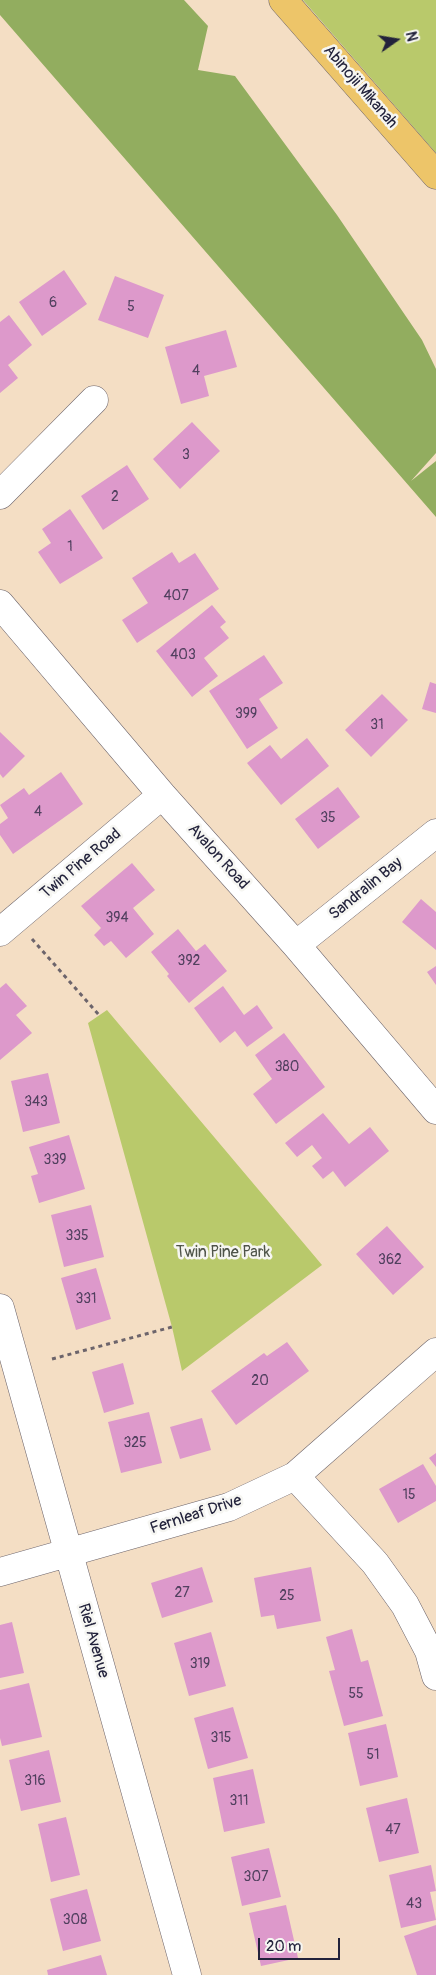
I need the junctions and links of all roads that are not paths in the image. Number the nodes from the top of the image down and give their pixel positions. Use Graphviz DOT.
graph roads {
  1 [pos="283,0"];
  2 [pos="436,175"];
  3 [pos="94,400"];
  4 [pos="0,494"];
  5 [pos="0,604"];
  6 [pos="162,795"];
  7 [pos="436,834"];
  8 [pos="7,926"];
  9 [pos="296,945"];
  10 [pos="436,1110"];
  11 [pos="0,1308"];
  12 [pos="436,1352"];
  13 [pos="295,1476"];
  14 [pos="68,1552"];
  15 [pos="0,1572"];
  16 [pos="436,1676"];
  17 [pos="187,1975"];
  1 -- 2 [label="main road, Abinojii Mikanah"];
  3 -- 4 [label="street"];
  5 -- 6 [label="street, Avalon Road"];
  6 -- 8 [label="street, Twin Pine Road"];
  6 -- 9 [label="street, Avalon Road"];
  7 -- 9 [label="street, Sandralin Bay"];
  9 -- 10 [label="street, Avalon Road"];
  11 -- 14 [label="street, Riel Avenue"];
  12 -- 13 [label="street, Fernleaf Drive"];
  13 -- 14 [label="street, Fernleaf Drive"];
  13 -- 16 [label="street"];
  14 -- 15 [label="street, Fernleaf Drive"];
  14 -- 17 [label="street, Riel Avenue"];
}
